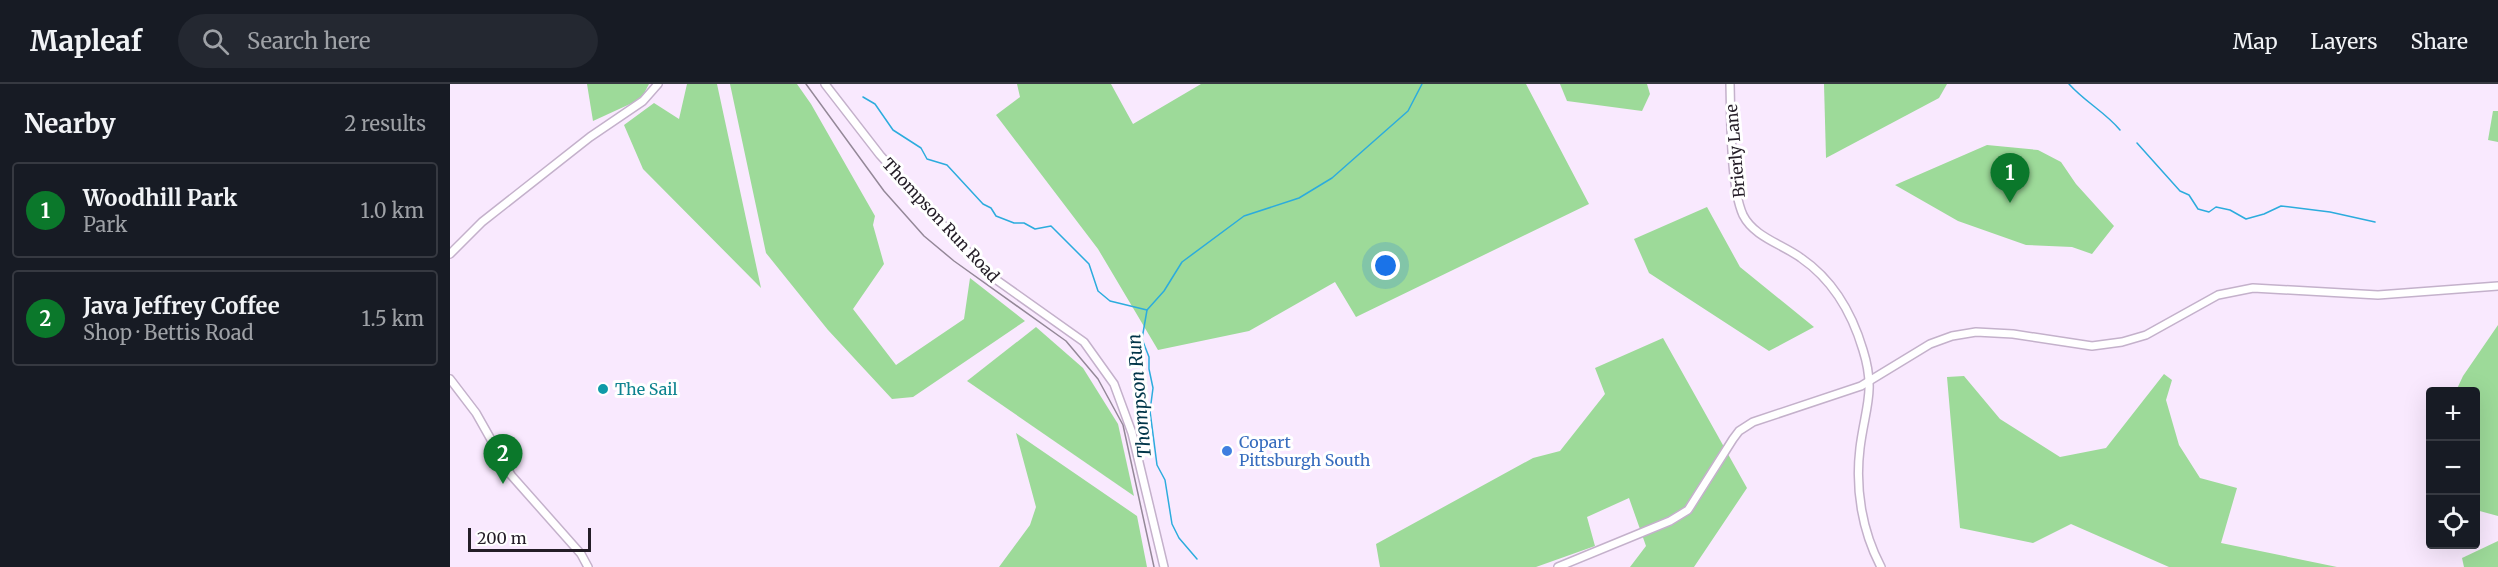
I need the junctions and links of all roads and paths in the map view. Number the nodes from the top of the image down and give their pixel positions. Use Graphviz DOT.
graph roads {
  1 [pos="658,84"];
  2 [pos="825,84"];
  3 [pos="1730,84"];
  4 [pos="451,251"];
  5 [pos="2498,286"];
  6 [pos="450,379"];
  7 [pos="1871,380"];
  8 [pos="588,567"];
  9 [pos="1164,567"];
  10 [pos="1558,567"];
  11 [pos="1881,567"];
  1 -- 4 [label="street"];
  2 -- 9 [label="street, Thompson Run Road"];
  3 -- 7 [label="street, Brierly Lane"];
  5 -- 7 [label="street"];
  6 -- 8 [label="street"];
  7 -- 10 [label="street"];
  7 -- 11 [label="street"];
}
